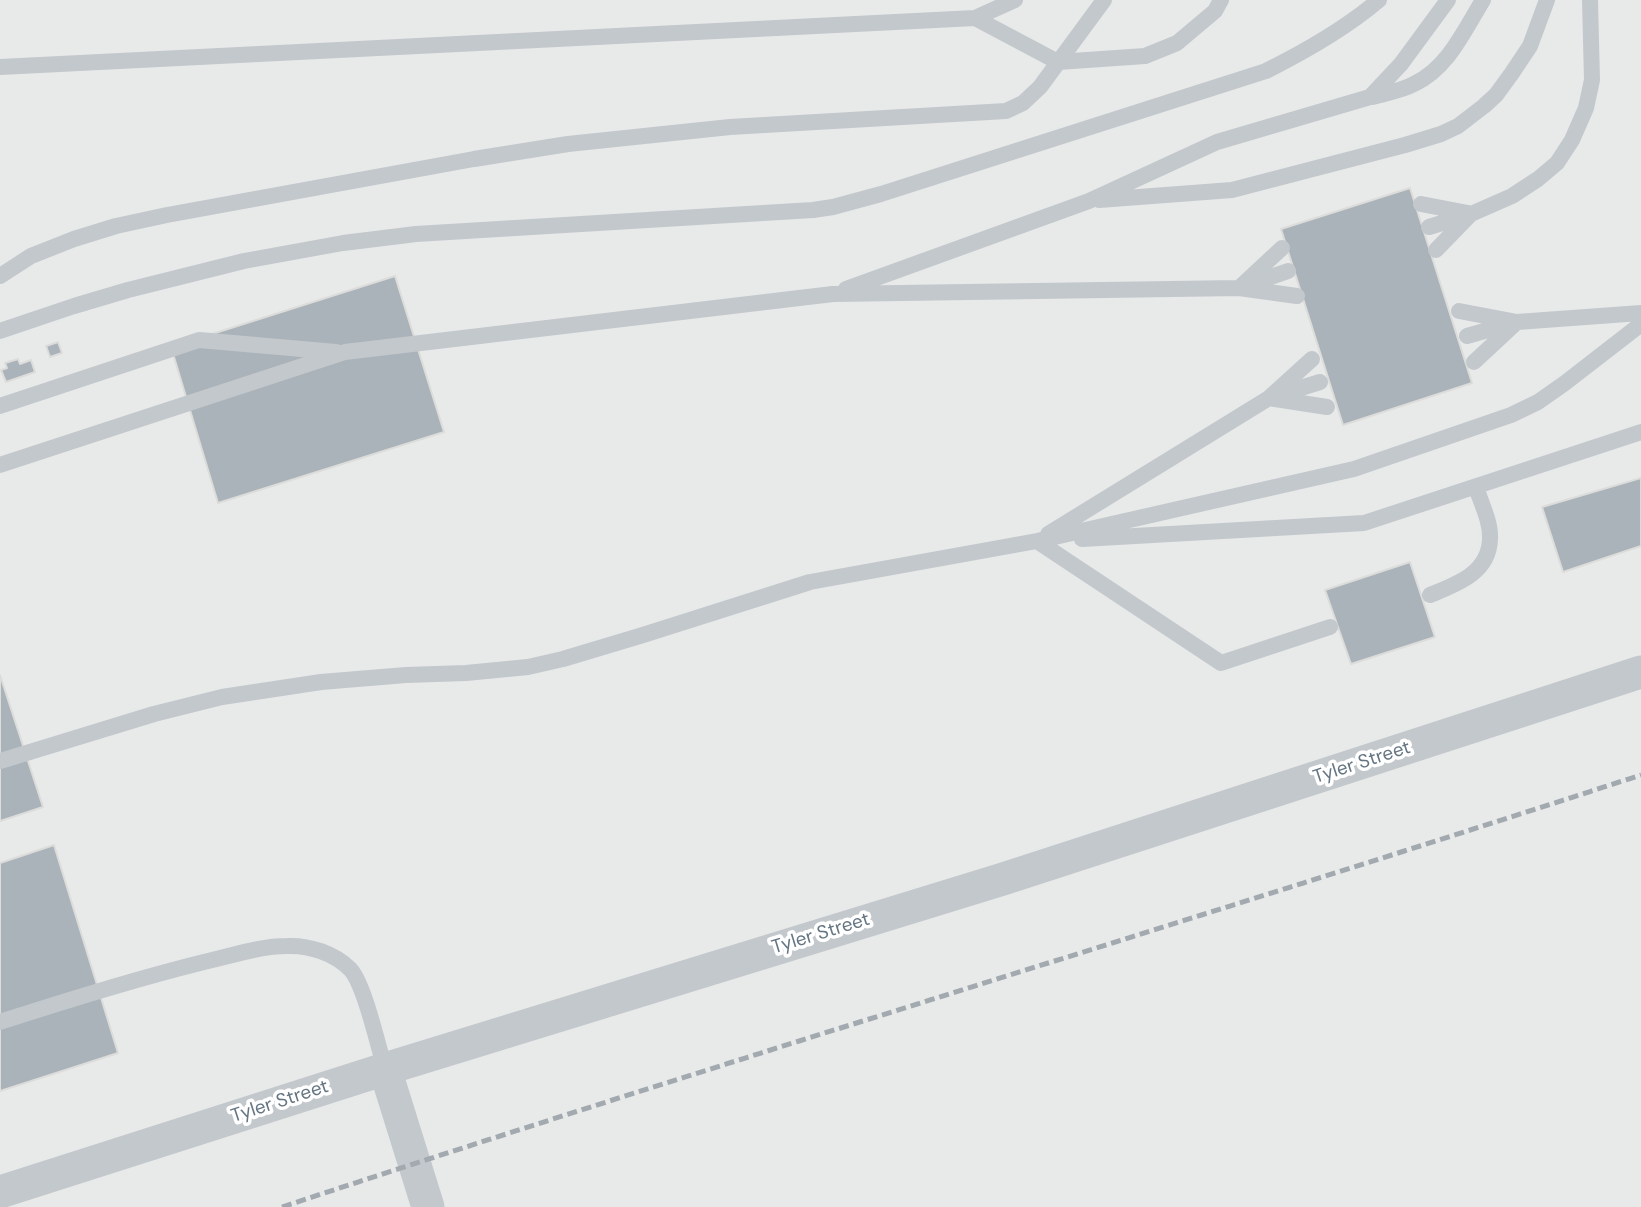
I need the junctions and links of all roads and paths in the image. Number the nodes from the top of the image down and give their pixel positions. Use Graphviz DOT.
graph roads {
  1 [pos="1015,0"];
  2 [pos="1104,0"];
  3 [pos="1221,0"];
  4 [pos="1379,0"];
  5 [pos="1448,0"];
  6 [pos="1483,0"];
  7 [pos="1547,0"];
  8 [pos="1590,0"];
  9 [pos="975,18"];
  10 [pos="1058,62"];
  11 [pos="0,67"];
  12 [pos="1370,97"];
  13 [pos="1089,201"];
  14 [pos="1421,204"];
  15 [pos="1471,214"];
  16 [pos="1429,227"];
  17 [pos="1282,248"];
  18 [pos="1436,250"];
  19 [pos="31,256"];
  20 [pos="0,264"];
  21 [pos="1289,271"];
  22 [pos="0,276"];
  23 [pos="1239,288"];
  24 [pos="833,294"];
  25 [pos="1297,296"];
  26 [pos="1459,311"];
  27 [pos="1641,313"];
  28 [pos="1517,321"];
  29 [pos="1641,324"];
  30 [pos="0,331"];
  31 [pos="1467,336"];
  32 [pos="345,352"];
  33 [pos="1312,359"];
  34 [pos="1474,362"];
  35 [pos="1320,382"];
  36 [pos="1269,398"];
  37 [pos="0,406"];
  38 [pos="1327,407"];
  39 [pos="1641,432"];
  40 [pos="0,465"];
  41 [pos="1475,487"];
  42 [pos="1037,541"];
  43 [pos="1430,594"];
  44 [pos="1330,627"];
  45 [pos="1641,672"];
  46 [pos="0,761"];
  47 [pos="0,1022"];
  48 [pos="385,1069"];
  49 [pos="0,1192"];
  50 [pos="428,1207"];
  1 -- 9 [label="lane"];
  2 -- 10 [label="lane"];
  3 -- 10 [label="lane"];
  4 -- 30 [label="lane"];
  5 -- 12 [label="lane"];
  6 -- 12 [label="lane"];
  7 -- 13 [label="lane"];
  8 -- 15 [label="lane"];
  9 -- 10 [label="lane"];
  9 -- 11 [label="lane"];
  10 -- 19 [label="lane"];
  12 -- 13 [label="lane"];
  13 -- 24 [label="lane"];
  14 -- 15 [label="lane"];
  15 -- 16 [label="lane"];
  15 -- 18 [label="lane"];
  17 -- 23 [label="lane"];
  19 -- 20 [label="lane"];
  19 -- 22 [label="lane"];
  21 -- 23 [label="lane"];
  23 -- 24 [label="lane"];
  23 -- 25 [label="lane"];
  24 -- 32 [label="lane"];
  26 -- 28 [label="lane"];
  27 -- 28 [label="lane"];
  28 -- 31 [label="lane"];
  28 -- 34 [label="lane"];
  29 -- 42 [label="lane"];
  32 -- 37 [label="lane"];
  32 -- 40 [label="lane"];
  33 -- 36 [label="lane"];
  35 -- 36 [label="lane"];
  36 -- 38 [label="lane"];
  36 -- 42 [label="lane"];
  39 -- 41 [label="lane"];
  41 -- 42 [label="lane"];
  41 -- 43 [label="lane"];
  42 -- 44 [label="lane"];
  42 -- 46 [label="lane"];
  45 -- 48 [label="street, Tyler Street"];
  47 -- 48 [label="lane"];
  48 -- 49 [label="street, Tyler Street"];
  48 -- 50 [label="street"];
}
